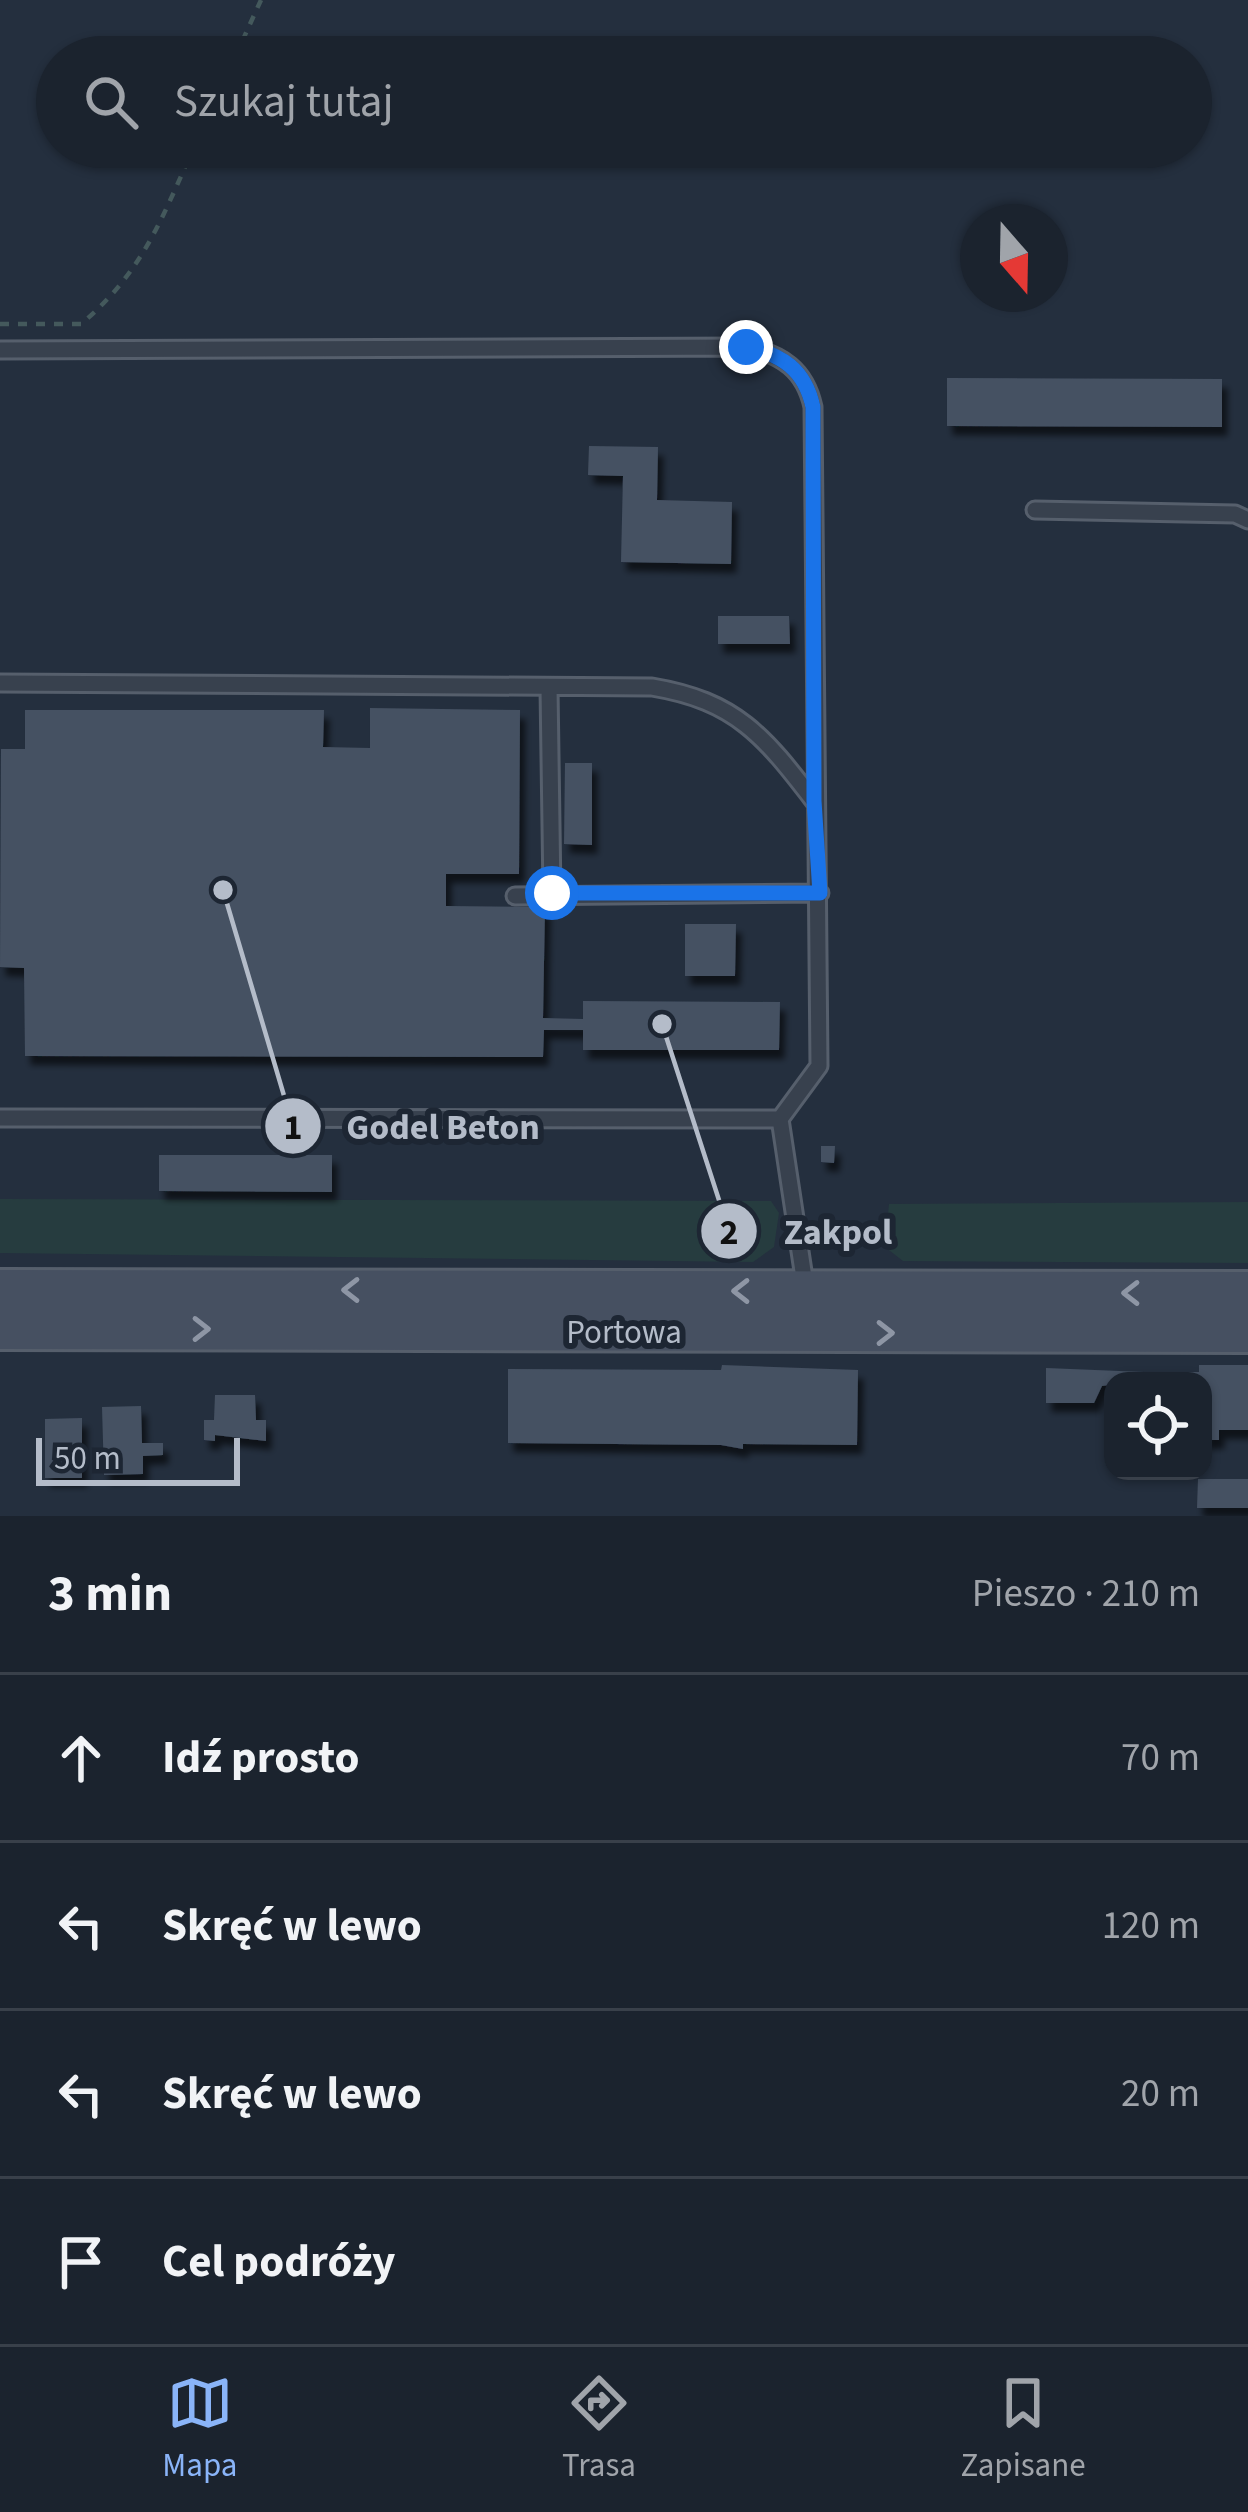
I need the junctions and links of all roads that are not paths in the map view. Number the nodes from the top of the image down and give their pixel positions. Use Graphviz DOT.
graph roads {
  1 [pos="0,350"];
  2 [pos="1035,510"];
  3 [pos="1248,520"];
  4 [pos="0,683"];
  5 [pos="549,688"];
  6 [pos="814,801"];
  7 [pos="552,893"];
  8 [pos="820,893"];
  9 [pos="514,896"];
  10 [pos="0,1118"];
  11 [pos="780,1119"];
  12 [pos="0,1291"];
  13 [pos="806,1291"];
  14 [pos="1248,1293"];
  15 [pos="109,1309"];
  16 [pos="0,1328"];
  17 [pos="1248,1331"];
  18 [pos="807,1333"];
  1 -- 6 [label="lane"];
  2 -- 3 [label="lane"];
  4 -- 5 [label="lane"];
  5 -- 6 [label="lane"];
  5 -- 7 [label="lane"];
  6 -- 8 [label="lane"];
  7 -- 8 [label="lane"];
  7 -- 9 [label="lane"];
  8 -- 11 [label="lane"];
  10 -- 11 [label="lane"];
  11 -- 13 [label="lane"];
  12 -- 15 [label="street, Portowa"];
  14 -- 13 [label="street, Portowa, one-way"];
  13 -- 15 [label="street, Portowa, one-way"];
  13 -- 18 [label="lane"];
  15 -- 16 [label="street, Portowa"];
  15 -- 18 [label="street, Portowa, one-way"];
  18 -- 17 [label="street, Portowa, one-way"];
}
